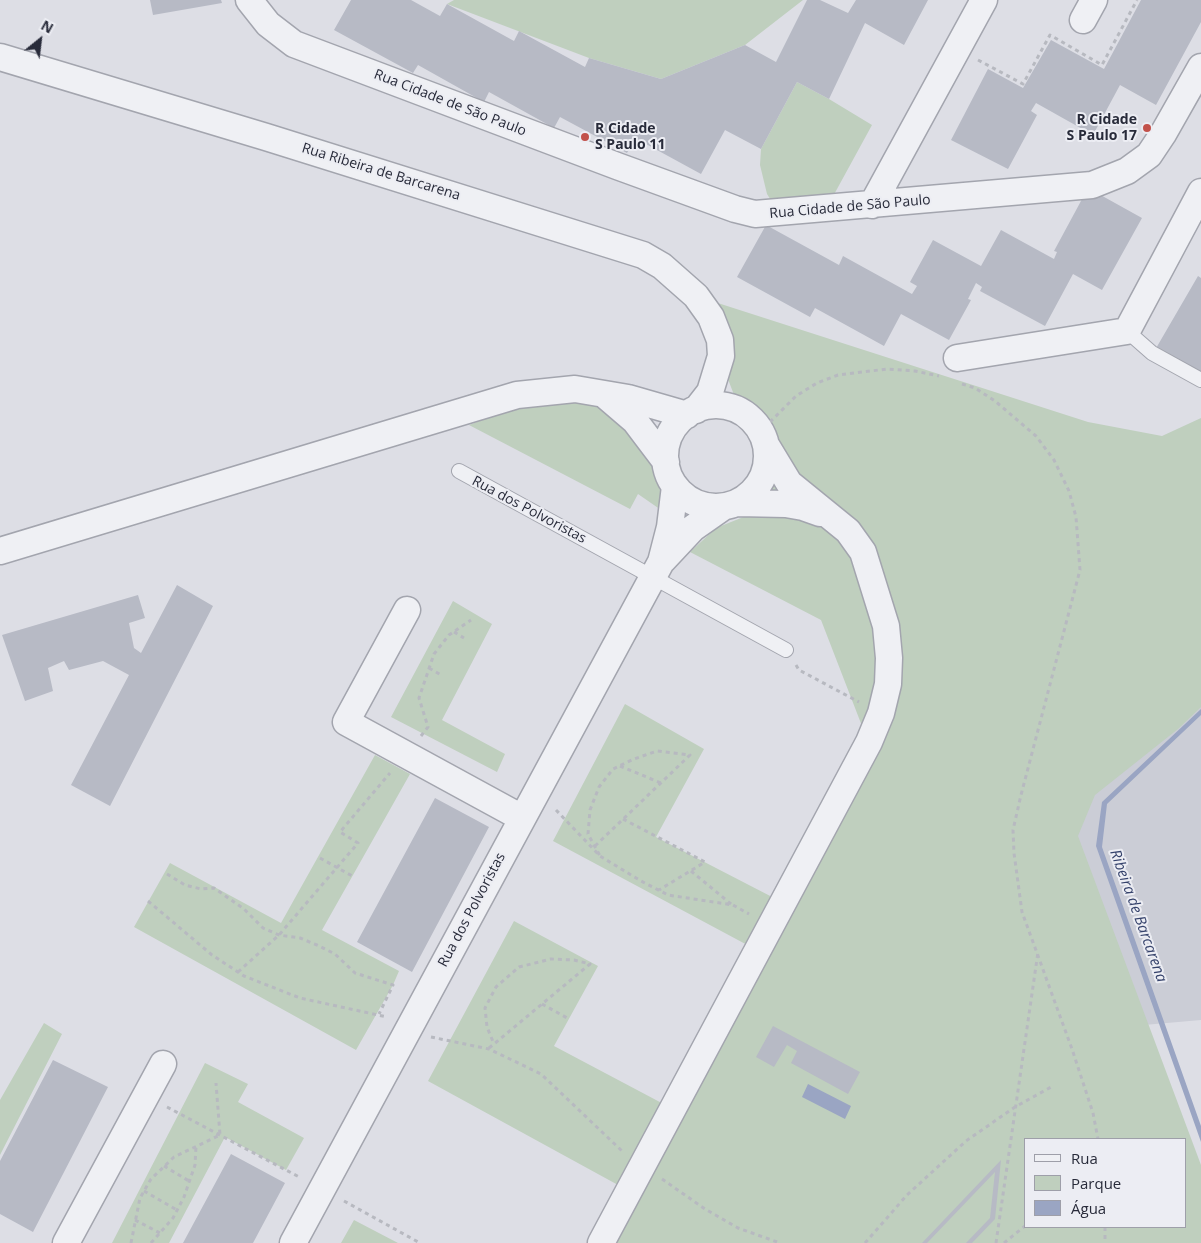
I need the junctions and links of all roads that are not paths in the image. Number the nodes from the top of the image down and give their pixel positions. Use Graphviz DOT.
graph roads {
  1 [pos="249,0"];
  2 [pos="984,0"];
  3 [pos="0,57"];
  4 [pos="1201,67"];
  5 [pos="1201,192"];
  6 [pos="872,205"];
  7 [pos="1127,331"];
  8 [pos="720,346"];
  9 [pos="954,373"];
  10 [pos="1201,380"];
  11 [pos="600,392"];
  12 [pos="691,412"];
  13 [pos="757,431"];
  14 [pos="459,472"];
  15 [pos="670,474"];
  16 [pos="731,505"];
  17 [pos="832,518"];
  18 [pos="0,551"];
  19 [pos="657,569"];
  20 [pos="407,610"];
  21 [pos="786,650"];
  22 [pos="522,818"];
  23 [pos="163,1064"];
  24 [pos="66,1243"];
  25 [pos="293,1243"];
  26 [pos="600,1243"];
  1 -- 6 [label="street, Rua Cidade de São Paulo"];
  2 -- 6 [label="street"];
  3 -- 8 [label="street, Rua Ribeira de Barcarena"];
  4 -- 6 [label="street, Rua Cidade de São Paulo"];
  5 -- 7 [label="street"];
  7 -- 9 [label="street"];
  7 -- 10 [label="lane"];
  8 -- 12 [label="street, Rua Ribeira de Barcarena"];
  8 -- 13 [label="street, Rua Ribeira de Barcarena"];
  11 -- 12 [label="street"];
  11 -- 15 [label="street"];
  11 -- 18 [label="street"];
  12 -- 13 [label="street"];
  12 -- 15 [label="street"];
  13 -- 16 [label="street"];
  13 -- 17 [label="street, Rua Ribeira de Barcarena"];
  14 -- 19 [label="lane, Rua dos Polvoristas"];
  15 -- 16 [label="street"];
  15 -- 19 [label="street, Rua dos Polvoristas"];
  16 -- 17 [label="street"];
  16 -- 19 [label="street, Rua dos Polvoristas"];
  17 -- 26 [label="street, Rua Ribeira de Barcarena"];
  19 -- 21 [label="lane, Rua dos Polvoristas"];
  19 -- 22 [label="street, Rua dos Polvoristas"];
  20 -- 22 [label="street"];
  22 -- 25 [label="street, Rua dos Polvoristas"];
  23 -- 24 [label="street"];
}
